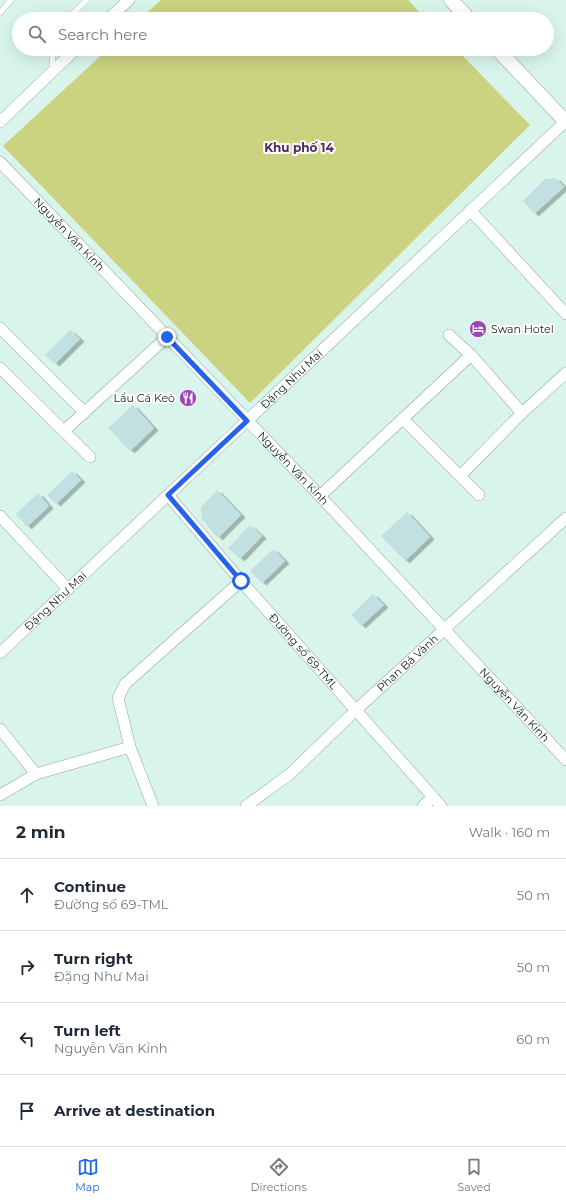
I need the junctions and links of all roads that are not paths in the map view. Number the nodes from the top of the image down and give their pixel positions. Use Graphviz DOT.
graph roads {
  1 [pos="10,0"];
  2 [pos="88,0"];
  3 [pos="129,0"];
  4 [pos="452,0"];
  5 [pos="75,12"];
  6 [pos="116,12"];
  7 [pos="463,12"];
  8 [pos="0,13"];
  9 [pos="52,56"];
  10 [pos="68,56"];
  11 [pos="504,56"];
  12 [pos="53,70"];
  13 [pos="0,122"];
  14 [pos="566,122"];
  15 [pos="0,162"];
  16 [pos="470,210"];
  17 [pos="566,314"];
  18 [pos="0,328"];
  19 [pos="449,336"];
  20 [pos="167,337"];
  21 [pos="471,355"];
  22 [pos="0,368"];
  23 [pos="566,373"];
  24 [pos="84,412"];
  25 [pos="522,413"];
  26 [pos="403,419"];
  27 [pos="247,421"];
  28 [pos="65,430"];
  29 [pos="90,457"];
  30 [pos="460,476"];
  31 [pos="168,495"];
  32 [pos="479,495"];
  33 [pos="320,496"];
  34 [pos="0,516"];
  35 [pos="566,518"];
  36 [pos="241,581"];
  37 [pos="68,589"];
  38 [pos="444,630"];
  39 [pos="0,653"];
  40 [pos="356,710"];
  41 [pos="0,729"];
  42 [pos="130,747"];
  43 [pos="566,760"];
  44 [pos="36,774"];
  45 [pos="0,795"];
  46 [pos="433,797"];
  47 [pos="153,806"];
  48 [pos="246,806"];
  49 [pos="423,806"];
  50 [pos="441,806"];
  1 -- 8 [label="lane"];
  2 -- 5 [label="lane"];
  3 -- 6 [label="street"];
  4 -- 7 [label="street"];
  9 -- 12 [label="lane"];
  10 -- 12 [label="street"];
  11 -- 14 [label="street"];
  12 -- 13 [label="street"];
  14 -- 16 [label="street, Đặng Như Mai"];
  15 -- 20 [label="street, Nguyễn Văn Kỉnh"];
  16 -- 17 [label="street"];
  16 -- 27 [label="street, Đặng Như Mai"];
  18 -- 24 [label="street"];
  19 -- 21 [label="street"];
  20 -- 24 [label="street"];
  20 -- 27 [label="street, Nguyễn Văn Kỉnh"];
  21 -- 25 [label="street"];
  21 -- 26 [label="street"];
  22 -- 28 [label="street"];
  23 -- 25 [label="street"];
  24 -- 28 [label="street"];
  25 -- 30 [label="street"];
  26 -- 30 [label="street"];
  26 -- 33 [label="street"];
  27 -- 31 [label="street, Đặng Như Mai"];
  27 -- 33 [label="street, Nguyễn Văn Kỉnh"];
  28 -- 29 [label="street"];
  30 -- 32 [label="street"];
  31 -- 36 [label="street, Đường số 69-TML"];
  31 -- 37 [label="street, Đặng Như Mai"];
  33 -- 38 [label="street, Nguyễn Văn Kỉnh"];
  34 -- 37 [label="street"];
  35 -- 38 [label="street, Phan Bá Vành"];
  36 -- 40 [label="street, Đường số 69-TML"];
  36 -- 42 [label="street"];
  37 -- 39 [label="street, Đặng Như Mai"];
  38 -- 40 [label="street, Phan Bá Vành"];
  38 -- 43 [label="street, Nguyễn Văn Kỉnh"];
  40 -- 46 [label="street, Đường số 69-TML"];
  40 -- 48 [label="street, Phan Bá Vành"];
  41 -- 44 [label="street"];
  42 -- 44 [label="street"];
  42 -- 47 [label="street"];
  44 -- 45 [label="street"];
  46 -- 49 [label="street"];
  46 -- 50 [label="street, Đường số 69-TML"];
}
